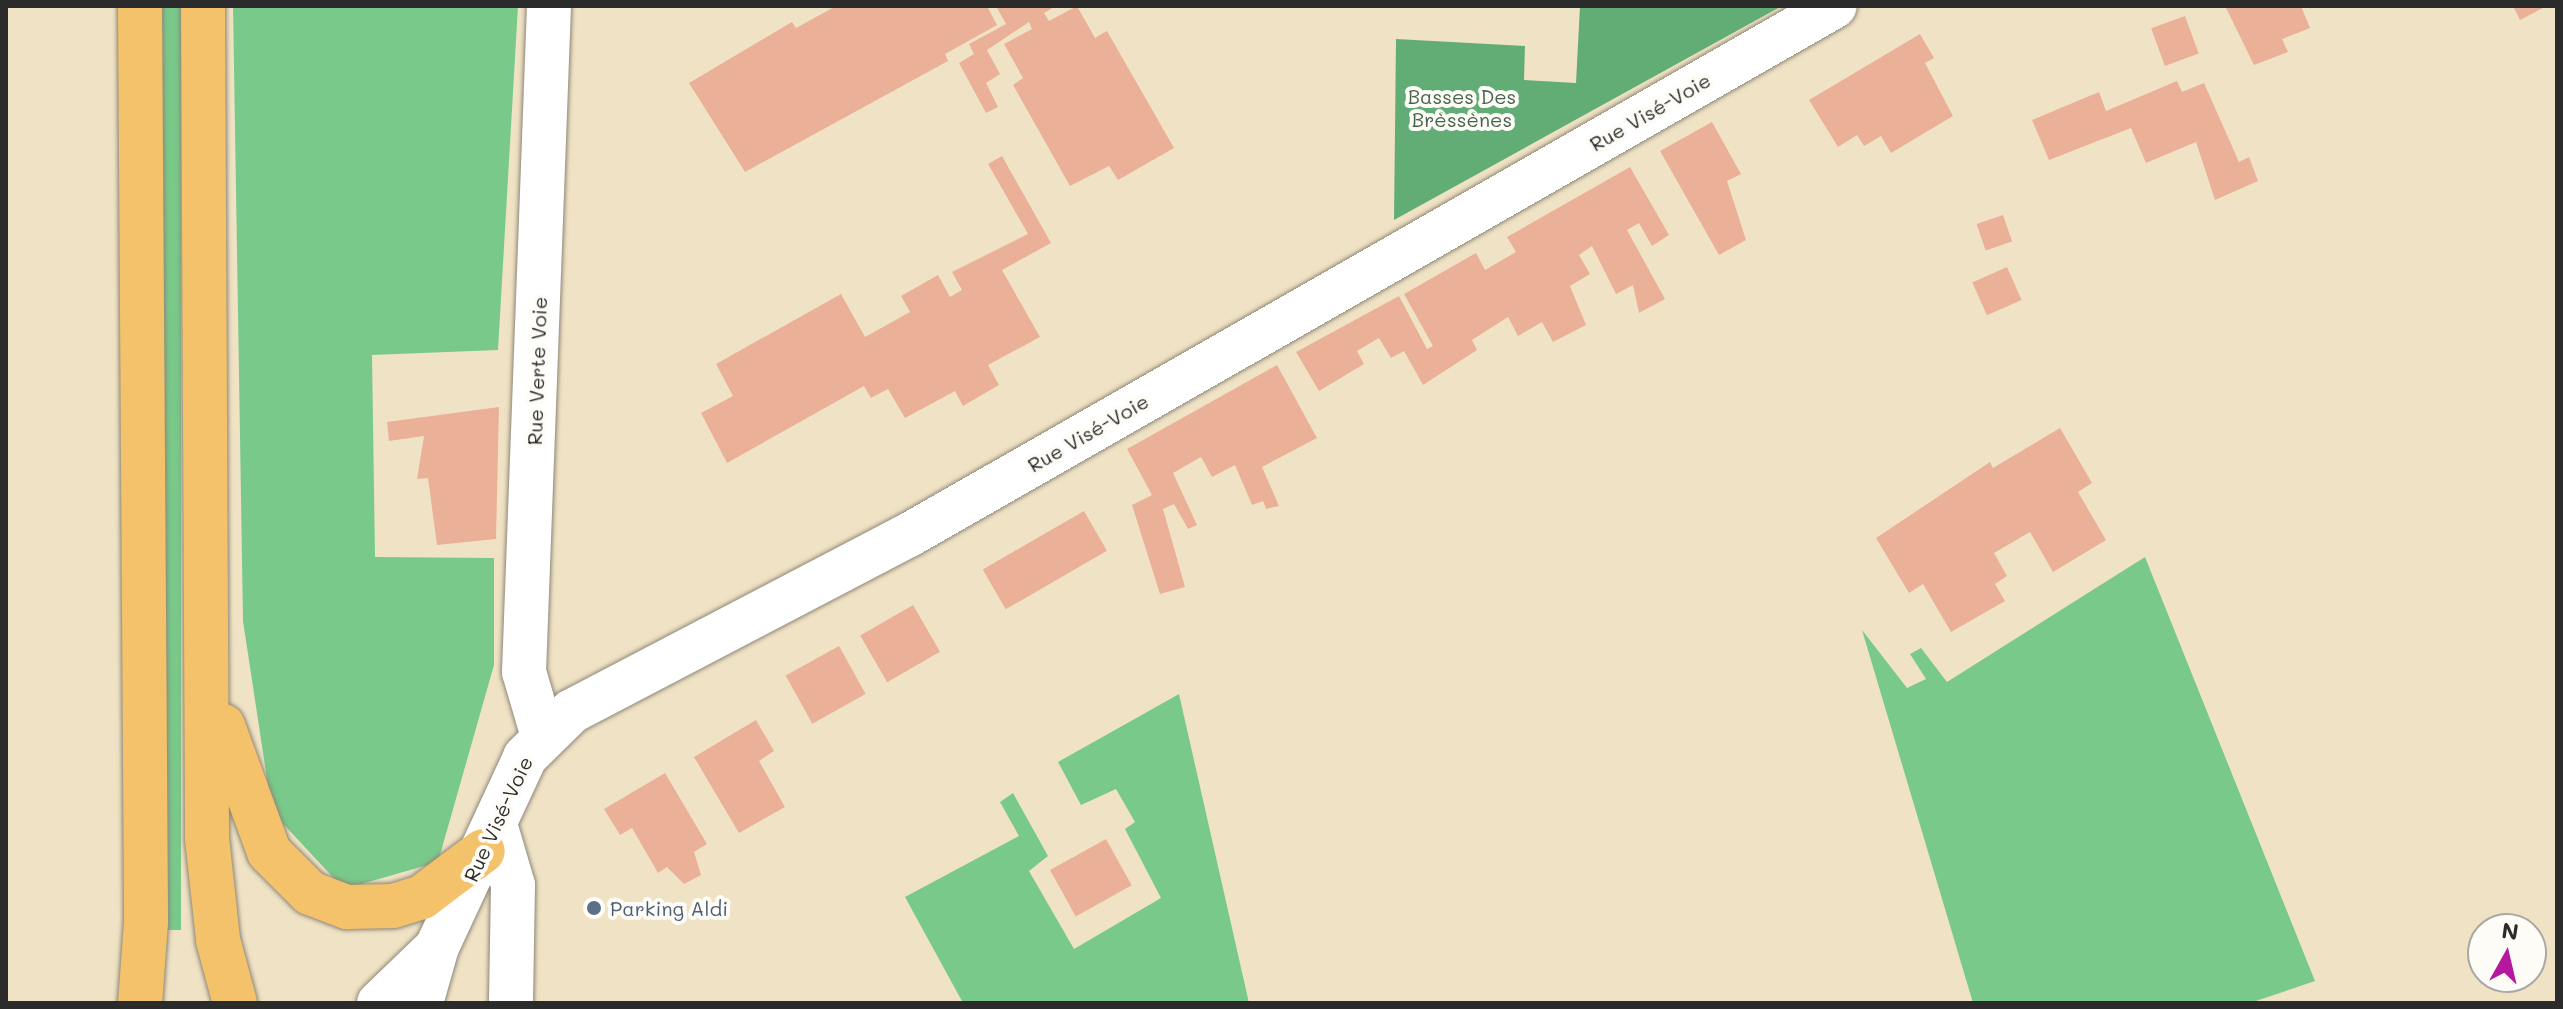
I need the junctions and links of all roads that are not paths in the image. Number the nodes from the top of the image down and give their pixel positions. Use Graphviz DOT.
graph roads {
  1 [pos="140,6"];
  2 [pos="203,6"];
  3 [pos="549,6"];
  4 [pos="1835,6"];
  5 [pos="212,680"];
  6 [pos="542,733"];
  7 [pos="489,838"];
  8 [pos="437,947"];
  9 [pos="140,1003"];
  10 [pos="235,1003"];
  11 [pos="379,1003"];
  12 [pos="421,1003"];
  13 [pos="511,1003"];
  1 -- 9 [label="highway"];
  2 -- 5 [label="highway"];
  3 -- 6 [label="street, Rue Verte Voie"];
  4 -- 6 [label="street, Rue Visé-Voie"];
  5 -- 7 [label="highway"];
  5 -- 10 [label="highway"];
  6 -- 7 [label="street, Rue Visé-Voie"];
  7 -- 8 [label="street, Rue Visé-Voie"];
  7 -- 13 [label="street"];
  8 -- 11 [label="street, Rue Visé-Voie"];
  8 -- 12 [label="street, Rue Visé-Voie"];
}
